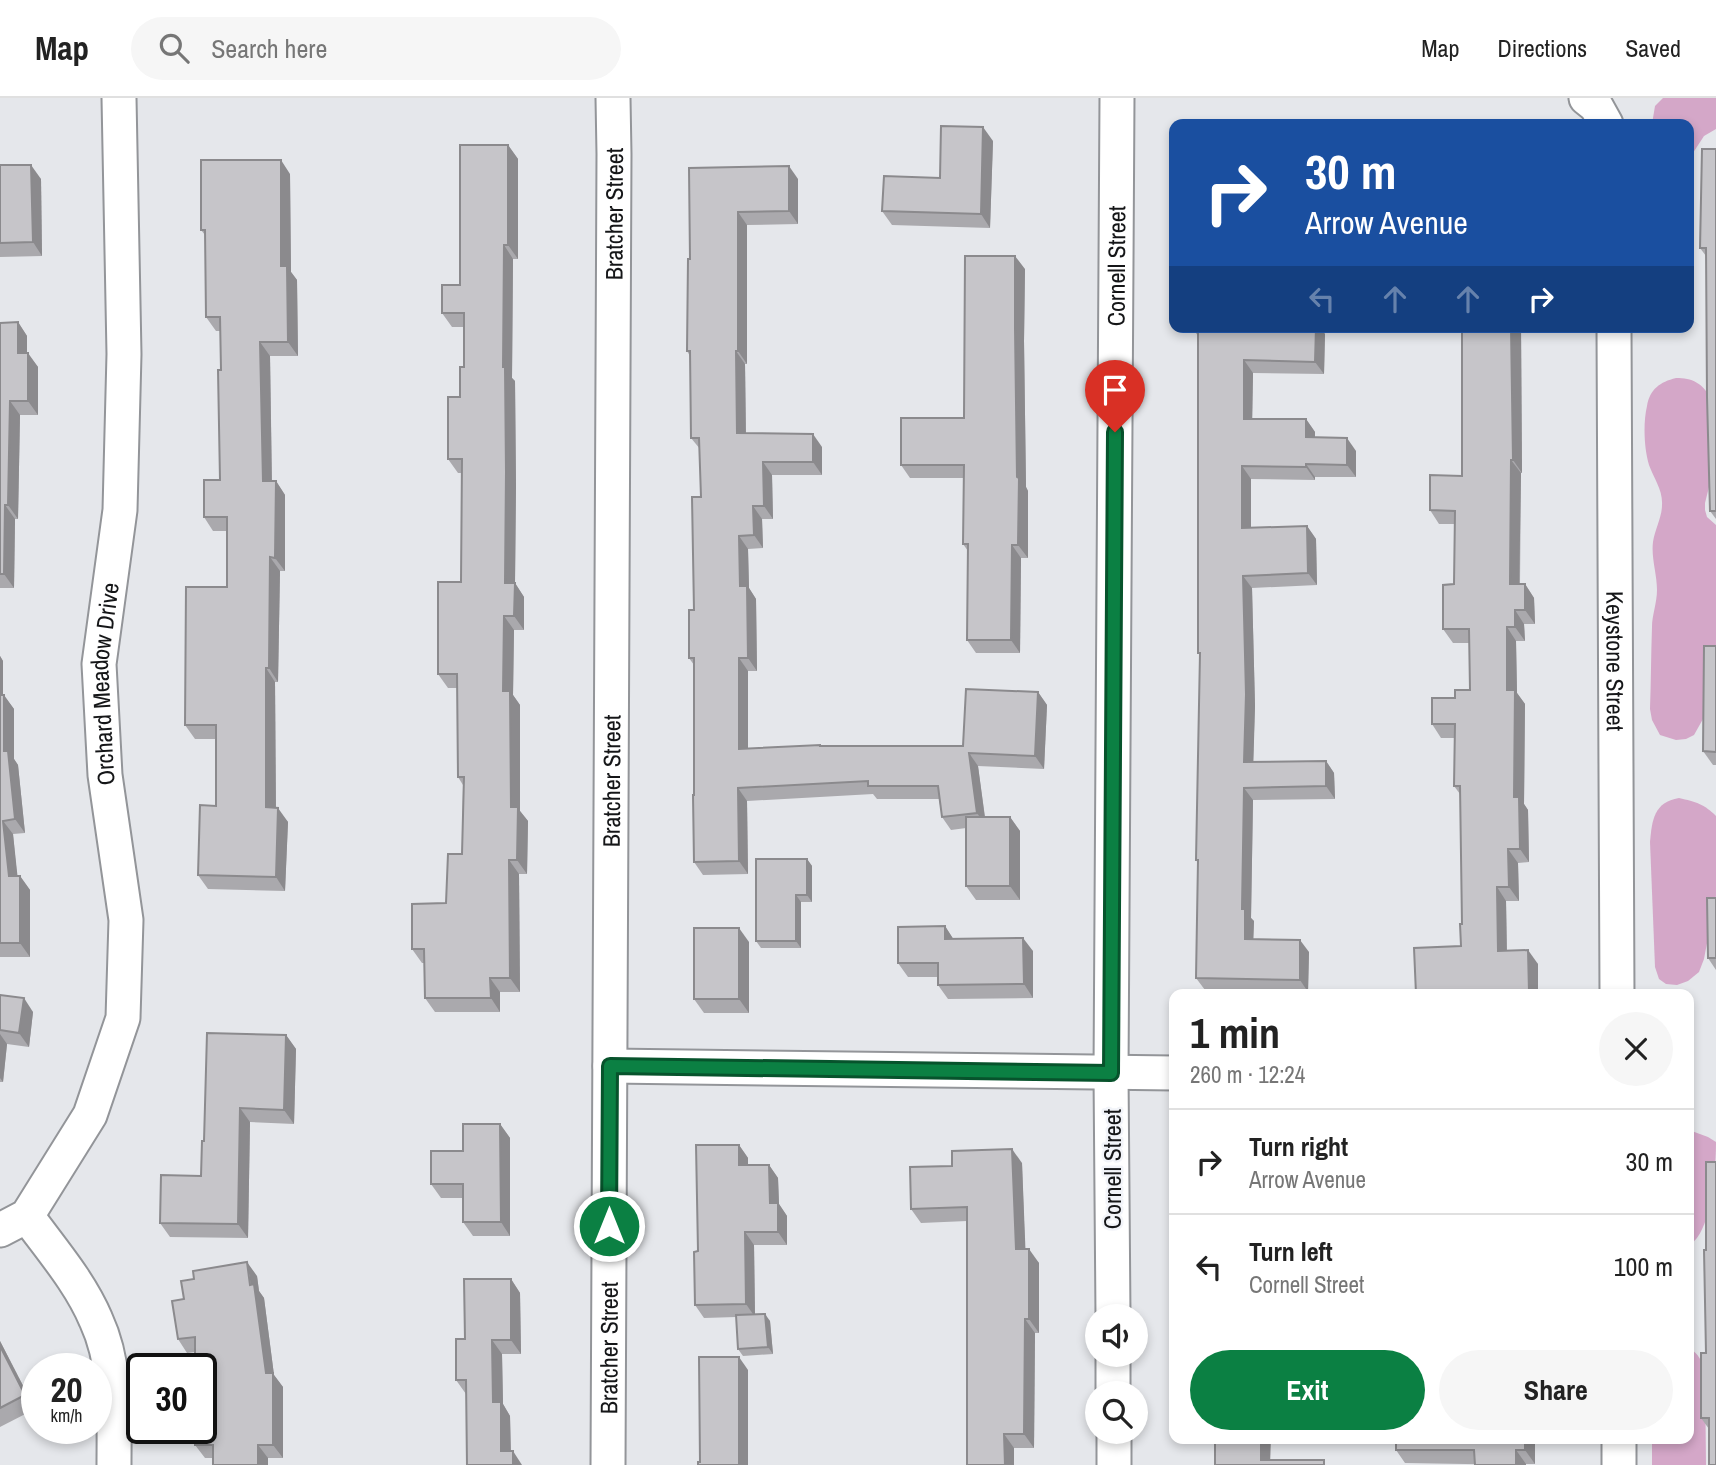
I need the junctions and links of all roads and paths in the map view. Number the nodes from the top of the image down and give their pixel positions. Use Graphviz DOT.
graph roads {
  1 [pos="120,98"];
  2 [pos="613,98"];
  3 [pos="1117,98"];
  4 [pos="1614,333"];
  5 [pos="1617,989"];
  6 [pos="610,1066"];
  7 [pos="1111,1073"];
  8 [pos="1169,1073"];
  9 [pos="14,1223"];
  10 [pos="1113,1304"];
  11 [pos="1114,1444"];
  12 [pos="1619,1444"];
  13 [pos="114,1465"];
  14 [pos="608,1465"];
  15 [pos="1114,1465"];
  16 [pos="1619,1465"];
  1 -- 9 [label="street, Orchard Meadow Drive"];
  2 -- 6 [label="street, Bratcher Street"];
  3 -- 7 [label="street, Cornell Street"];
  4 -- 5 [label="street, Keystone Street"];
  6 -- 7 [label="street"];
  6 -- 14 [label="street, Bratcher Street"];
  7 -- 8 [label="street"];
  7 -- 10 [label="street, Cornell Street"];
  9 -- 13 [label="street"];
  11 -- 15 [label="street"];
  12 -- 16 [label="street"];
}
